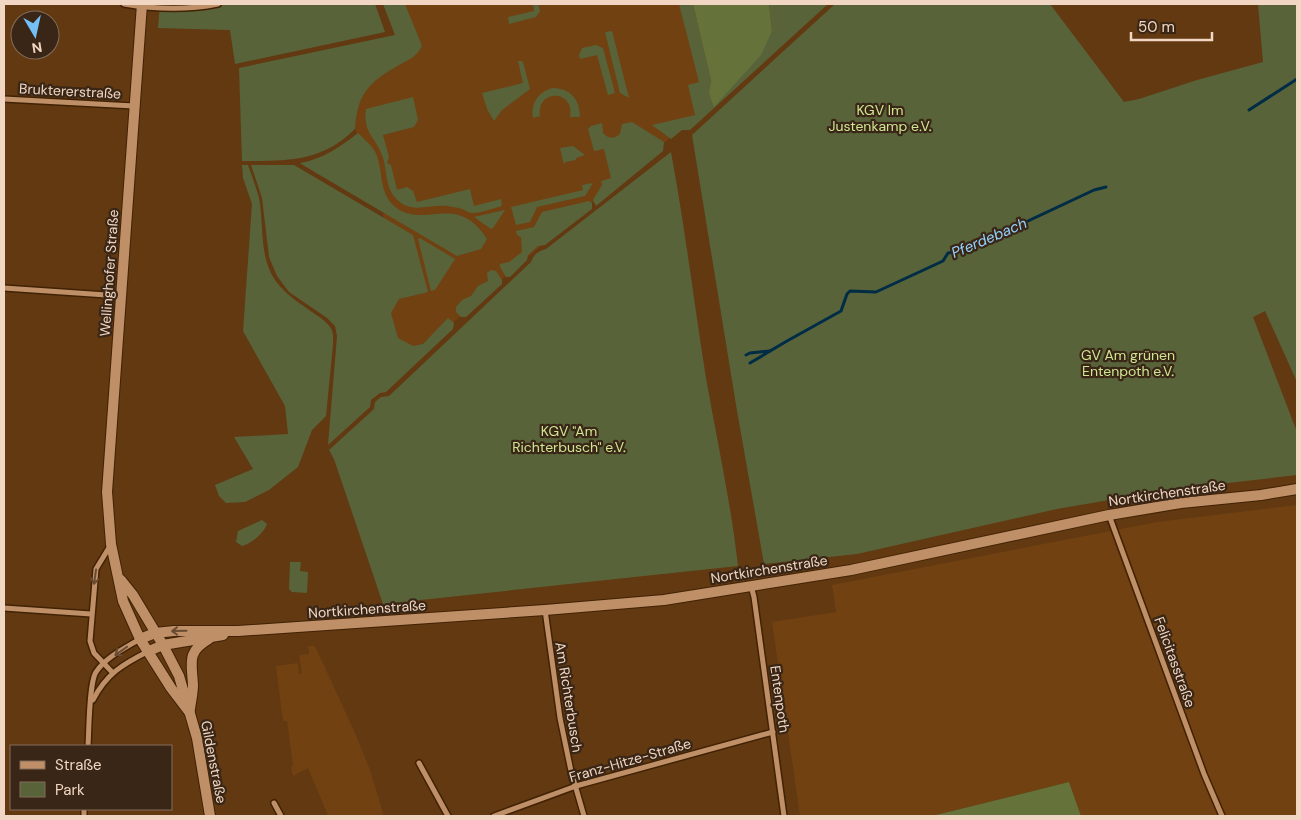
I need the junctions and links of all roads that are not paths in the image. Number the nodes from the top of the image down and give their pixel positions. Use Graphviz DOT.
graph roads {
  1 [pos="124,4"];
  2 [pos="218,4"];
  3 [pos="142,5"];
  4 [pos="4,100"];
  5 [pos="135,106"];
  6 [pos="4,288"];
  7 [pos="122,296"];
  8 [pos="1297,489"];
  9 [pos="1109,514"];
  10 [pos="111,544"];
  11 [pos="119,577"];
  12 [pos="751,586"];
  13 [pos="4,608"];
  14 [pos="545,610"];
  15 [pos="91,614"];
  16 [pos="238,631"];
  17 [pos="155,633"];
  18 [pos="210,638"];
  19 [pos="140,639"];
  20 [pos="163,645"];
  21 [pos="149,651"];
  22 [pos="103,663"];
  23 [pos="112,672"];
  24 [pos="91,703"];
  25 [pos="190,713"];
  26 [pos="773,732"];
  27 [pos="88,745"];
  28 [pos="419,762"];
  29 [pos="576,786"];
  30 [pos="274,803"];
  31 [pos="210,816"];
  32 [pos="280,816"];
  33 [pos="448,816"];
  34 [pos="494,816"];
  35 [pos="584,816"];
  36 [pos="784,816"];
  37 [pos="1222,816"];
  1 -- 3 [label="street"];
  2 -- 3 [label="street"];
  3 -- 5 [label="main road, Wellinghofer Straße"];
  4 -- 5 [label="street, Bruktererstraße"];
  5 -- 7 [label="main road, Wellinghofer Straße"];
  6 -- 7 [label="street"];
  7 -- 10 [label="main road, Wellinghofer Straße"];
  8 -- 9 [label="main road, Nortkirchenstraße"];
  9 -- 12 [label="main road, Nortkirchenstraße"];
  9 -- 37 [label="street, Felicitasstraße"];
  10 -- 11 [label="main road, Wellinghofer Straße"];
  10 -- 15 [label="street, one-way"];
  11 -- 17 [label="main road, Wellinghofer Straße"];
  11 -- 19 [label="main road, Wellinghofer Straße"];
  12 -- 14 [label="main road, Nortkirchenstraße"];
  12 -- 26 [label="street, Entenpoth"];
  13 -- 15 [label="street"];
  14 -- 16 [label="main road, Nortkirchenstraße"];
  14 -- 29 [label="street, Am Richterbusch"];
  15 -- 22 [label="street"];
  16 -- 17 [label="main road, Nortkirchenstraße, one-way"];
  16 -- 18 [label="main road, Nortkirchenstraße"];
  17 -- 19 [label="main road, Nortkirchenstraße"];
  17 -- 20 [label="main road, Gildenstraße"];
  18 -- 20 [label="main road, Nortkirchenstraße"];
  18 -- 25 [label="main road, Gildenstraße"];
  19 -- 21 [label="main road, Gildenstraße"];
  19 -- 22 [label="street, one-way"];
  20 -- 21 [label="main road, Nortkirchenstraße"];
  20 -- 25 [label="main road, Gildenstraße"];
  21 -- 23 [label="street"];
  21 -- 25 [label="main road, Gildenstraße"];
  22 -- 23 [label="street"];
  22 -- 24 [label="street"];
  23 -- 24 [label="street"];
  24 -- 27 [label="street"];
  25 -- 31 [label="main road, Gildenstraße"];
  26 -- 29 [label="street, Franz-Hitze-Straße"];
  26 -- 36 [label="street, Entenpoth"];
  28 -- 33 [label="street"];
  29 -- 34 [label="street, Franz-Hitze-Straße"];
  29 -- 35 [label="street, Am Richterbusch"];
  30 -- 32 [label="street"];
}
